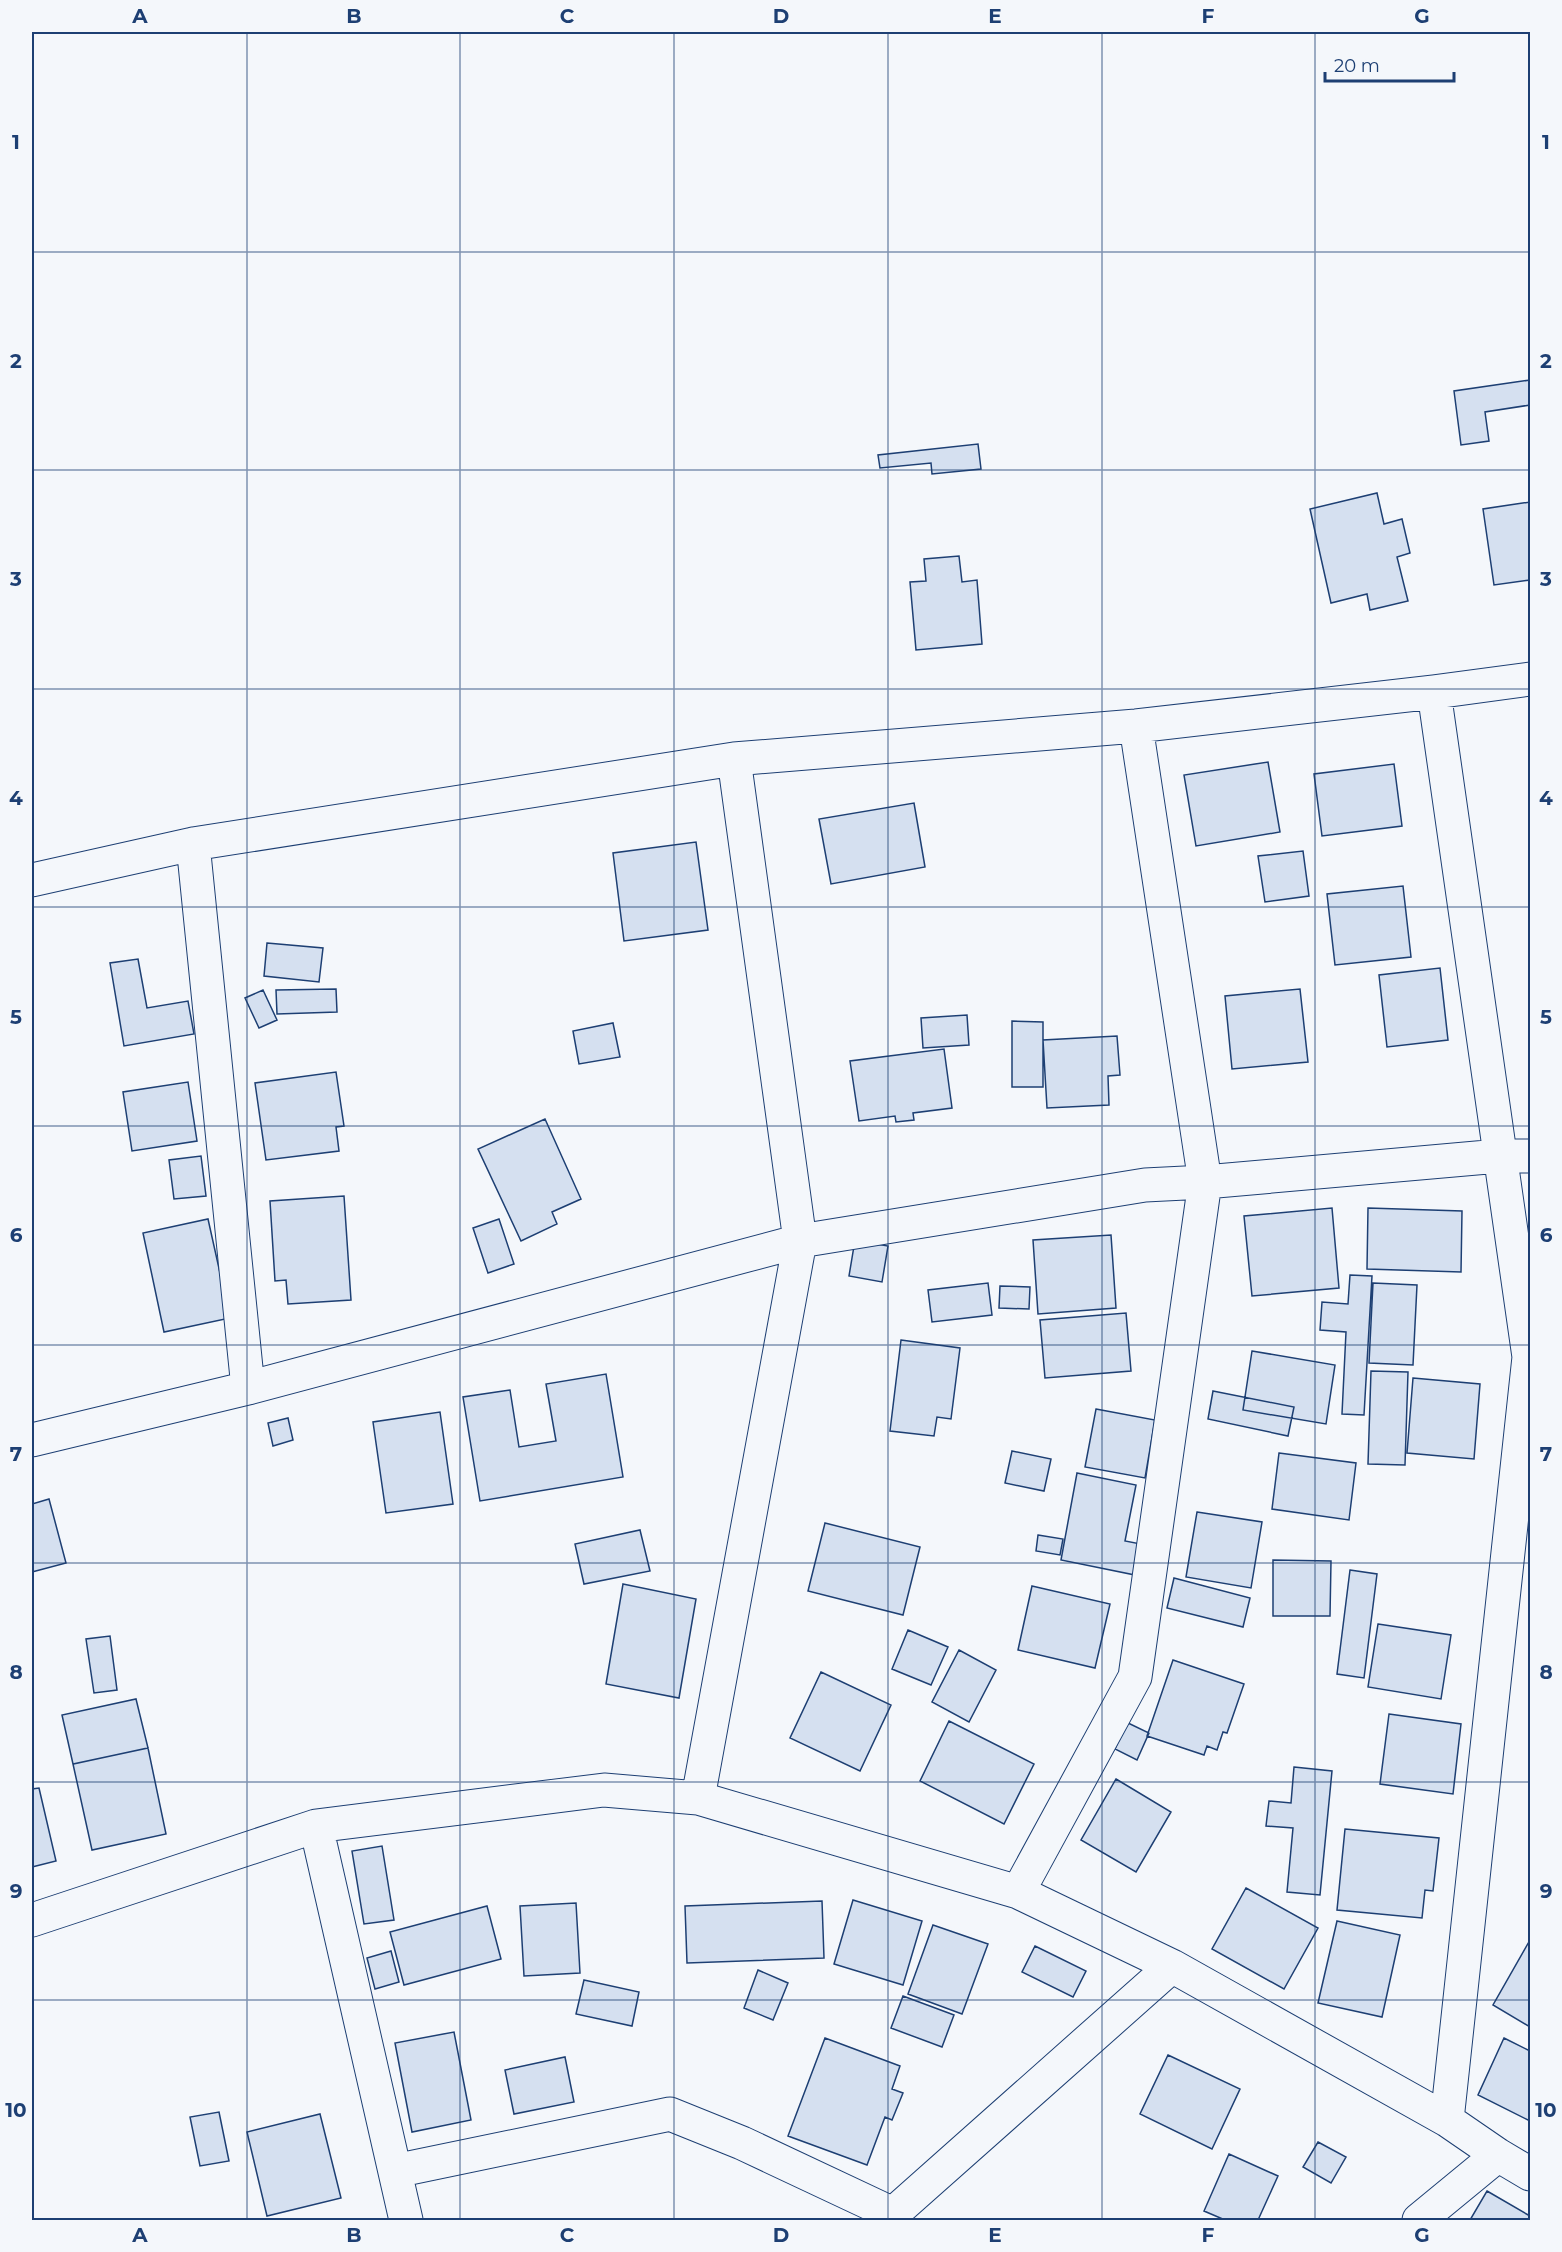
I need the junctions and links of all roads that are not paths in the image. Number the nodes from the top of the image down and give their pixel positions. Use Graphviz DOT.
graph roads {
  1 [pos="1530,679"];
  2 [pos="1434,692"];
  3 [pos="1136,726"];
  4 [pos="734,759"];
  5 [pos="193,844"];
  6 [pos="32,880"];
  7 [pos="1515,1156"];
  8 [pos="1205,1182"];
  9 [pos="800,1241"];
  10 [pos="248,1388"];
  11 [pos="32,1440"];
  12 [pos="698,1798"];
  13 [pos="316,1826"];
  14 [pos="1018,1892"];
  15 [pos="32,1920"];
  16 [pos="1172,1966"];
  17 [pos="1447,2120"];
  18 [pos="1498,2155"];
  19 [pos="395,2171"];
  20 [pos="1530,2174"];
  21 [pos="890,2217"];
  22 [pos="406,2220"];
  23 [pos="1419,2220"];
  1 -- 2 [label="street"];
  2 -- 3 [label="street"];
  2 -- 7 [label="street"];
  3 -- 4 [label="street"];
  3 -- 8 [label="street"];
  4 -- 5 [label="street"];
  4 -- 9 [label="street"];
  5 -- 6 [label="street"];
  5 -- 10 [label="street"];
  7 -- 8 [label="street"];
  7 -- 17 [label="street"];
  8 -- 9 [label="street"];
  8 -- 14 [label="street"];
  9 -- 10 [label="street"];
  9 -- 12 [label="street"];
  10 -- 11 [label="street"];
  12 -- 13 [label="street"];
  12 -- 14 [label="street"];
  13 -- 15 [label="street"];
  13 -- 19 [label="street"];
  14 -- 16 [label="street"];
  16 -- 17 [label="street"];
  16 -- 21 [label="street"];
  17 -- 18 [label="street"];
  18 -- 20 [label="street"];
  18 -- 23 [label="street"];
  19 -- 21 [label="street"];
  19 -- 22 [label="street"];
}
